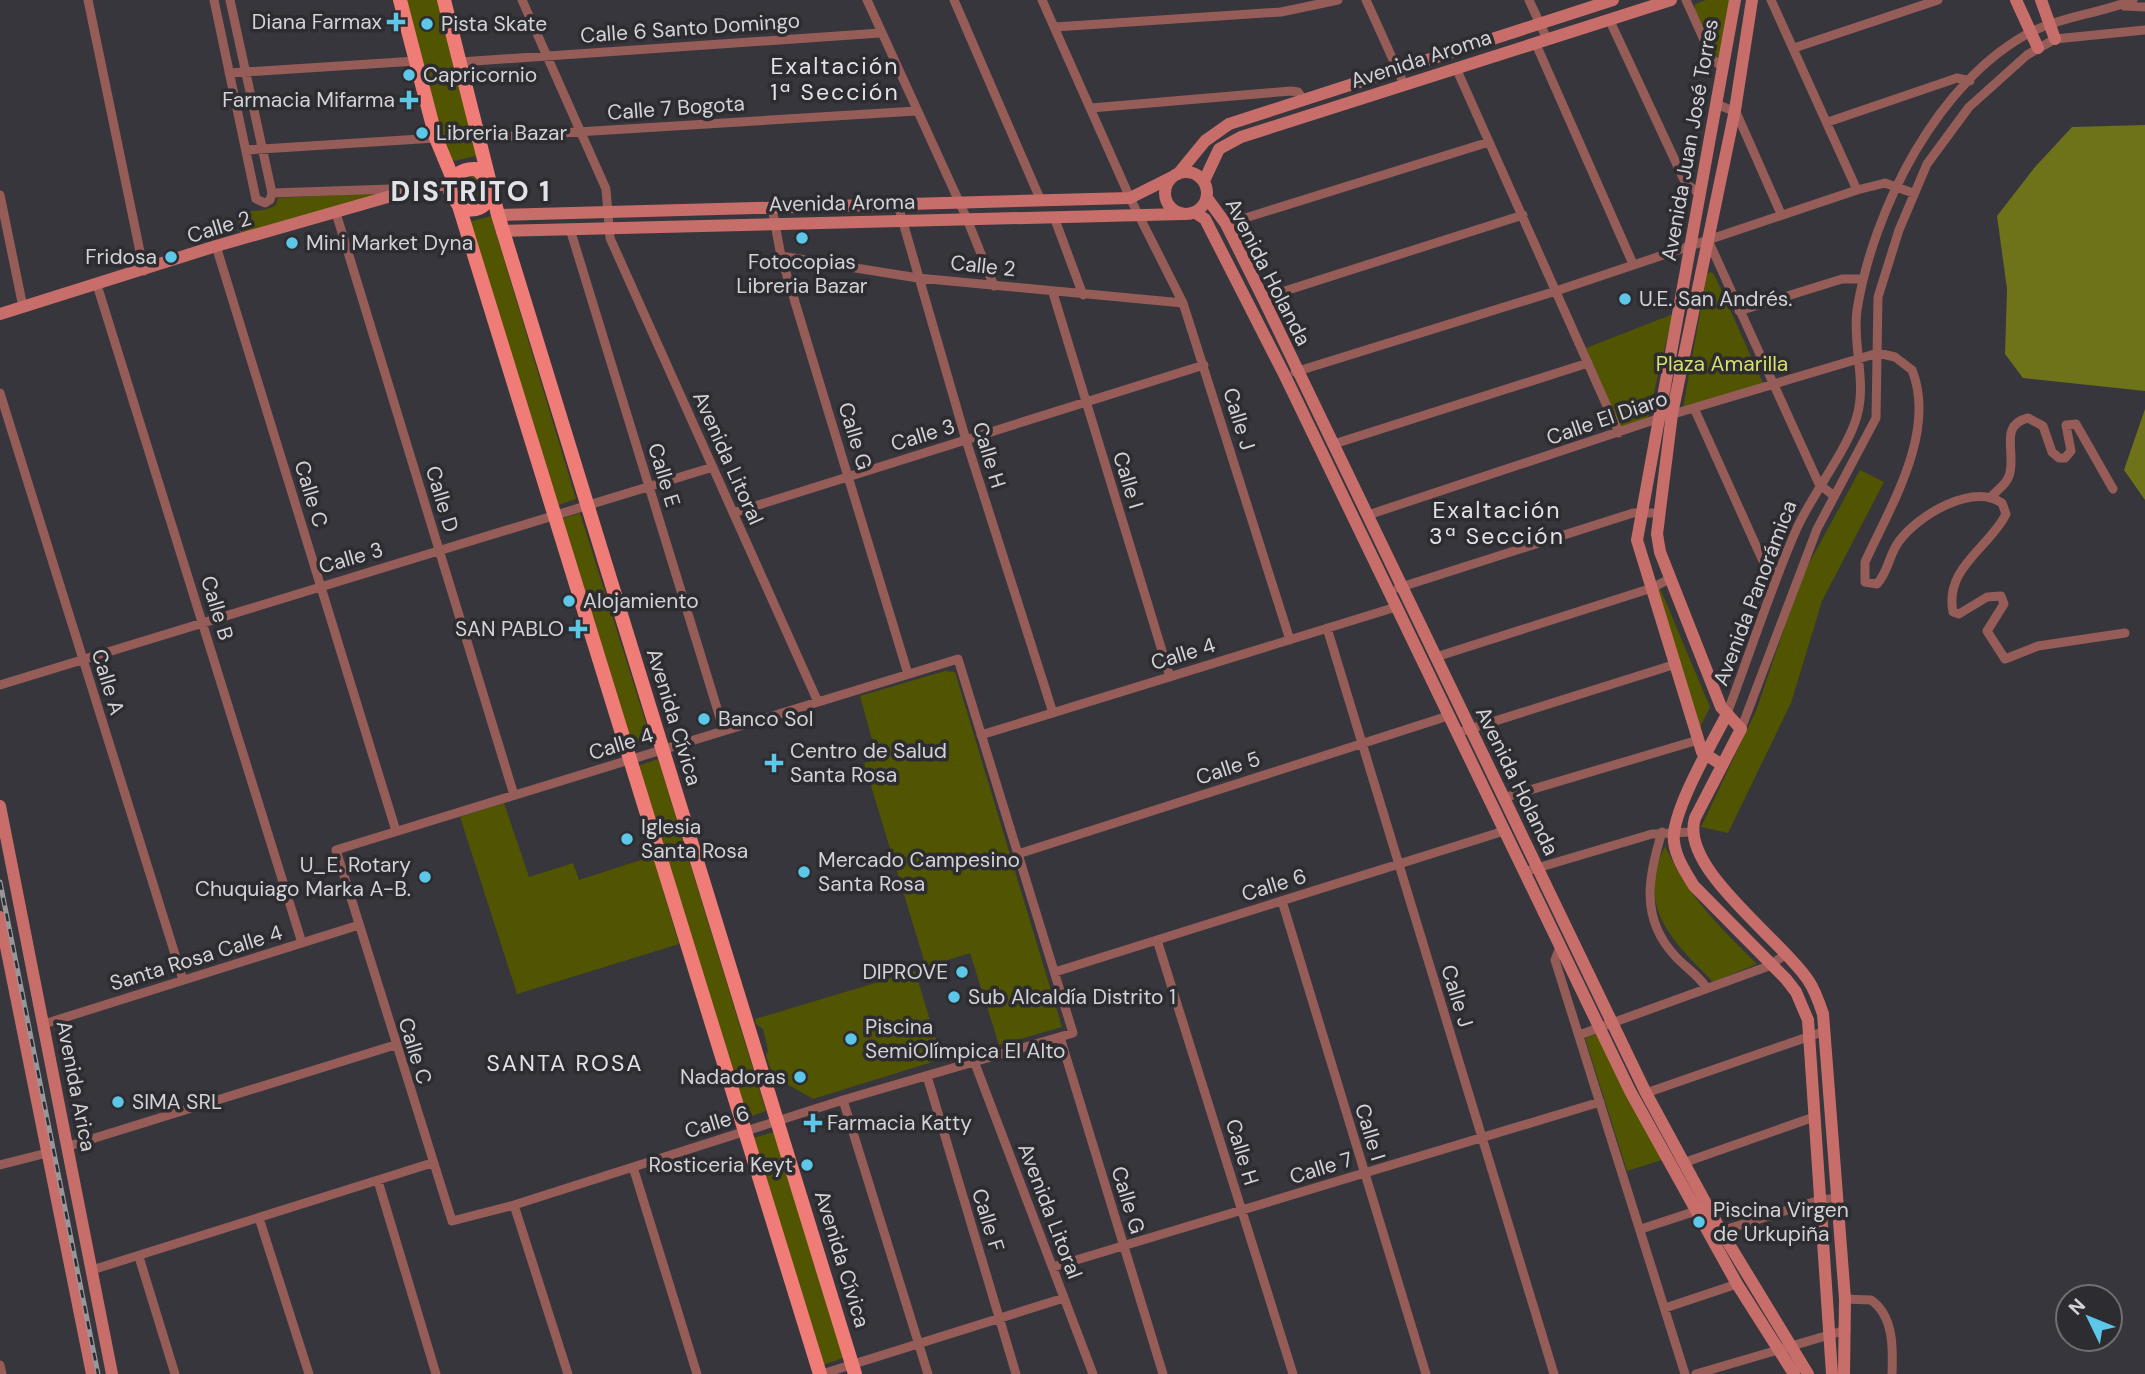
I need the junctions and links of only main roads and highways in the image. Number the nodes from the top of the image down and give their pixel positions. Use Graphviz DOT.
graph roads {
  1 [pos="400,0"];
  2 [pos="444,0"];
  3 [pos="452,181"];
  4 [pos="491,187"];
  5 [pos="459,206"];
  6 [pos="853,1369"];
  7 [pos="821,1374"];
  1 -- 3 [label="main road"];
  2 -- 4 [label="main road, Avenida Cívica"];
  3 -- 4 [label="main road"];
  3 -- 5 [label="main road"];
  4 -- 5 [label="main road"];
  4 -- 6 [label="main road, Avenida Cívica"];
  5 -- 7 [label="main road"];
}
